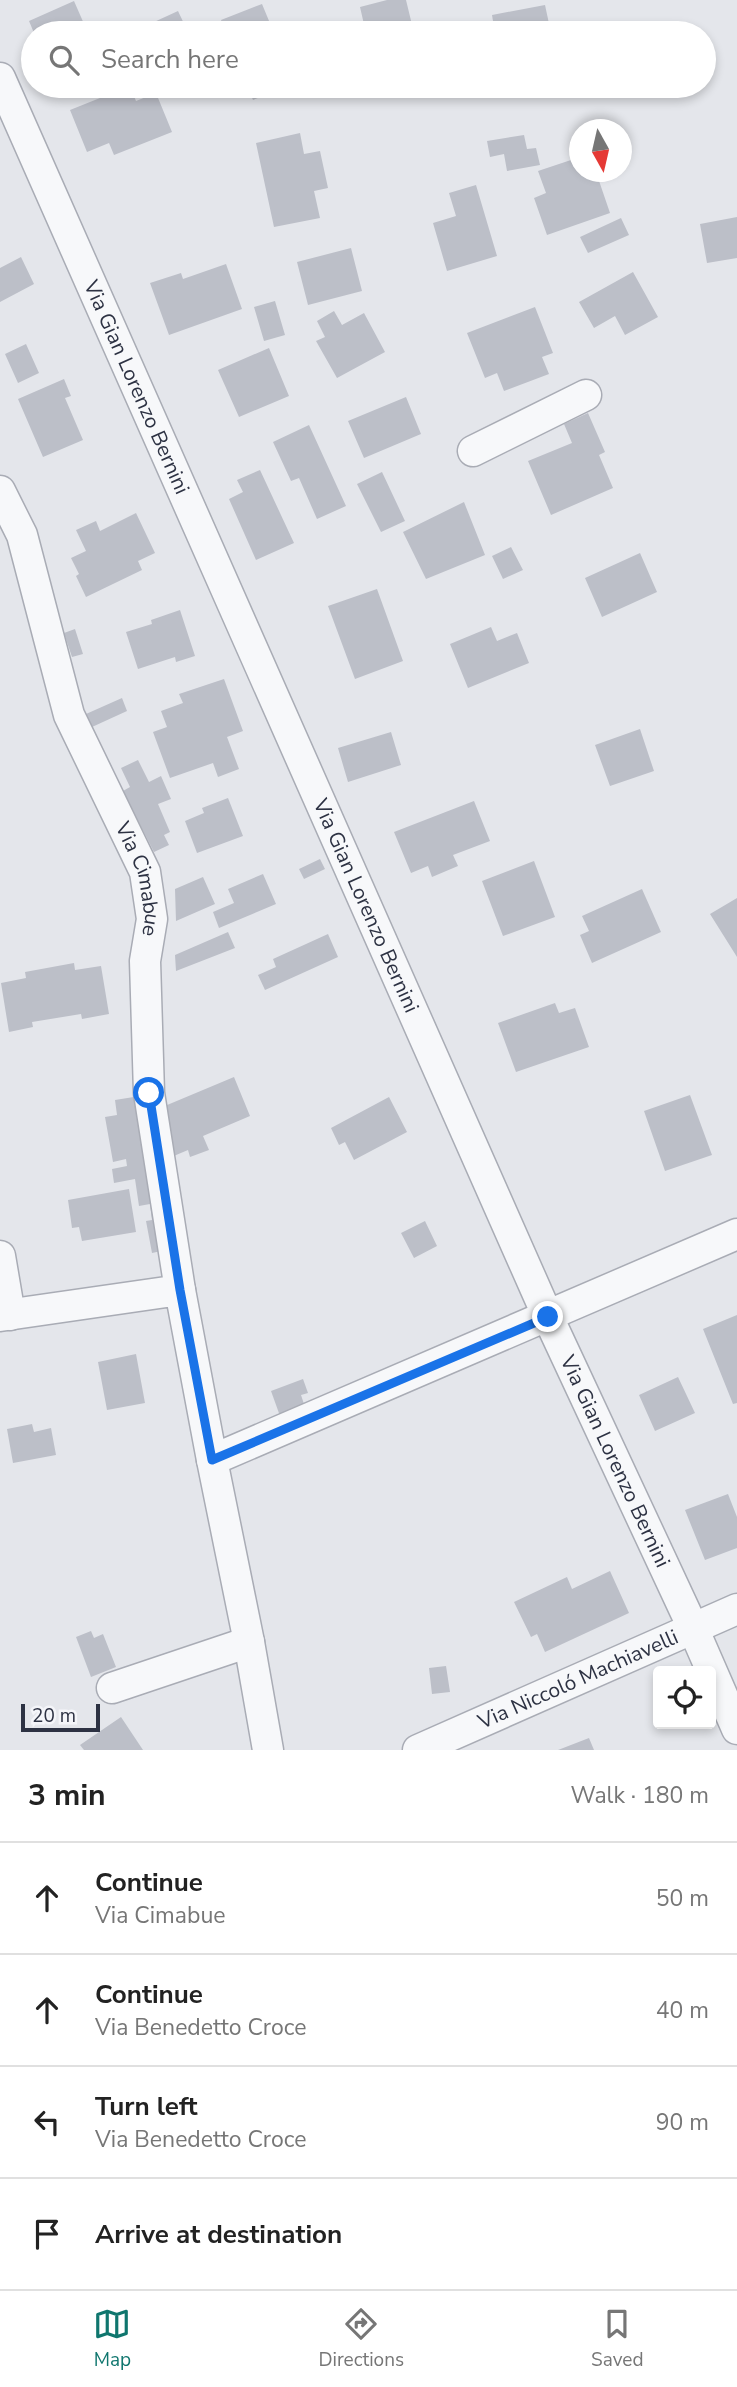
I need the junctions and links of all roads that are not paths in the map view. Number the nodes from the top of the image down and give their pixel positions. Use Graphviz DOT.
graph roads {
  1 [pos="0,78"];
  2 [pos="586,395"];
  3 [pos="473,451"];
  4 [pos="0,491"];
  5 [pos="737,1234"];
  6 [pos="0,1256"];
  7 [pos="180,1290"];
  8 [pos="5,1316"];
  9 [pos="548,1317"];
  10 [pos="212,1460"];
  11 [pos="737,1609"];
  12 [pos="693,1628"];
  13 [pos="249,1642"];
  14 [pos="112,1688"];
  15 [pos="737,1730"];
  16 [pos="268,1750"];
  17 [pos="418,1750"];
  1 -- 9 [label="street, Via Gian Lorenzo Bernini"];
  2 -- 3 [label="street"];
  4 -- 7 [label="street, Via Cimabue"];
  5 -- 9 [label="street"];
  6 -- 8 [label="street"];
  7 -- 8 [label="street"];
  7 -- 10 [label="street, Via Cimabue"];
  9 -- 10 [label="street"];
  9 -- 12 [label="street, Via Gian Lorenzo Bernini"];
  10 -- 13 [label="street, Via Cimabue"];
  11 -- 12 [label="street, Via Niccoló Machiavelli"];
  12 -- 15 [label="street, Via Gian Lorenzo Bernini"];
  12 -- 17 [label="street, Via Niccoló Machiavelli"];
  13 -- 14 [label="street"];
  13 -- 16 [label="street, Via Cimabue"];
}
